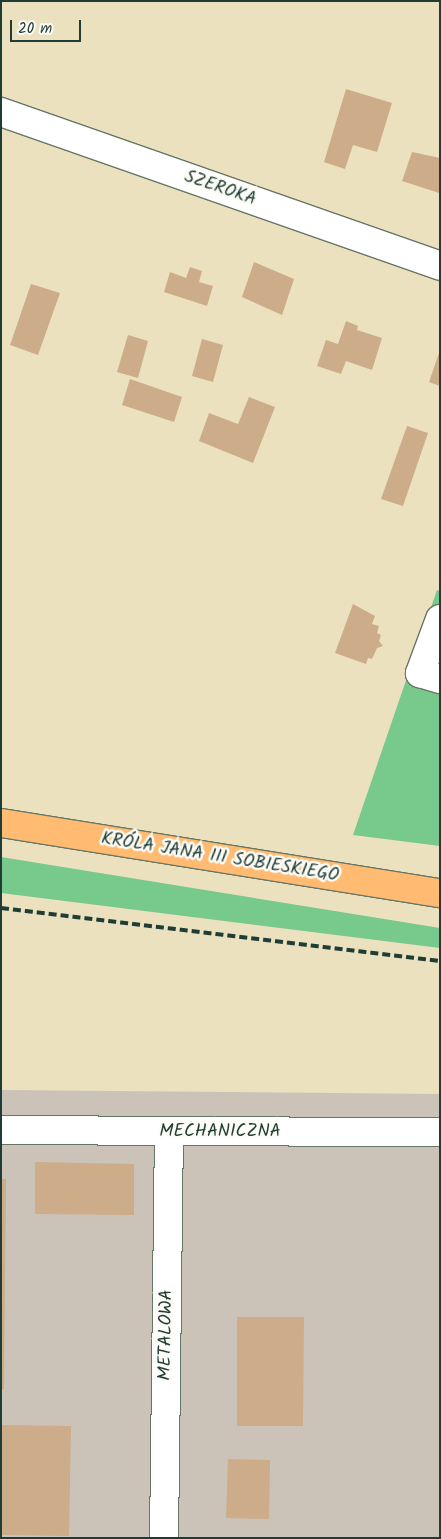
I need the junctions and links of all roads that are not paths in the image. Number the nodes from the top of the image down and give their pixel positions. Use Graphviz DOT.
graph roads {
  1 [pos="1,112"];
  2 [pos="440,266"];
  3 [pos="440,619"];
  4 [pos="440,679"];
  5 [pos="1,823"];
  6 [pos="440,893"];
  7 [pos="1,1130"];
  8 [pos="169,1132"];
  9 [pos="440,1132"];
  10 [pos="164,1538"];
  1 -- 2 [label="street, SZEROKA"];
  3 -- 4 [label="street"];
  5 -- 6 [label="main road, KRÓLA JANA III SOBIESKIEGO"];
  7 -- 8 [label="street, MECHANICZNA"];
  8 -- 9 [label="street, MECHANICZNA"];
  8 -- 10 [label="street, METALOWA"];
}
